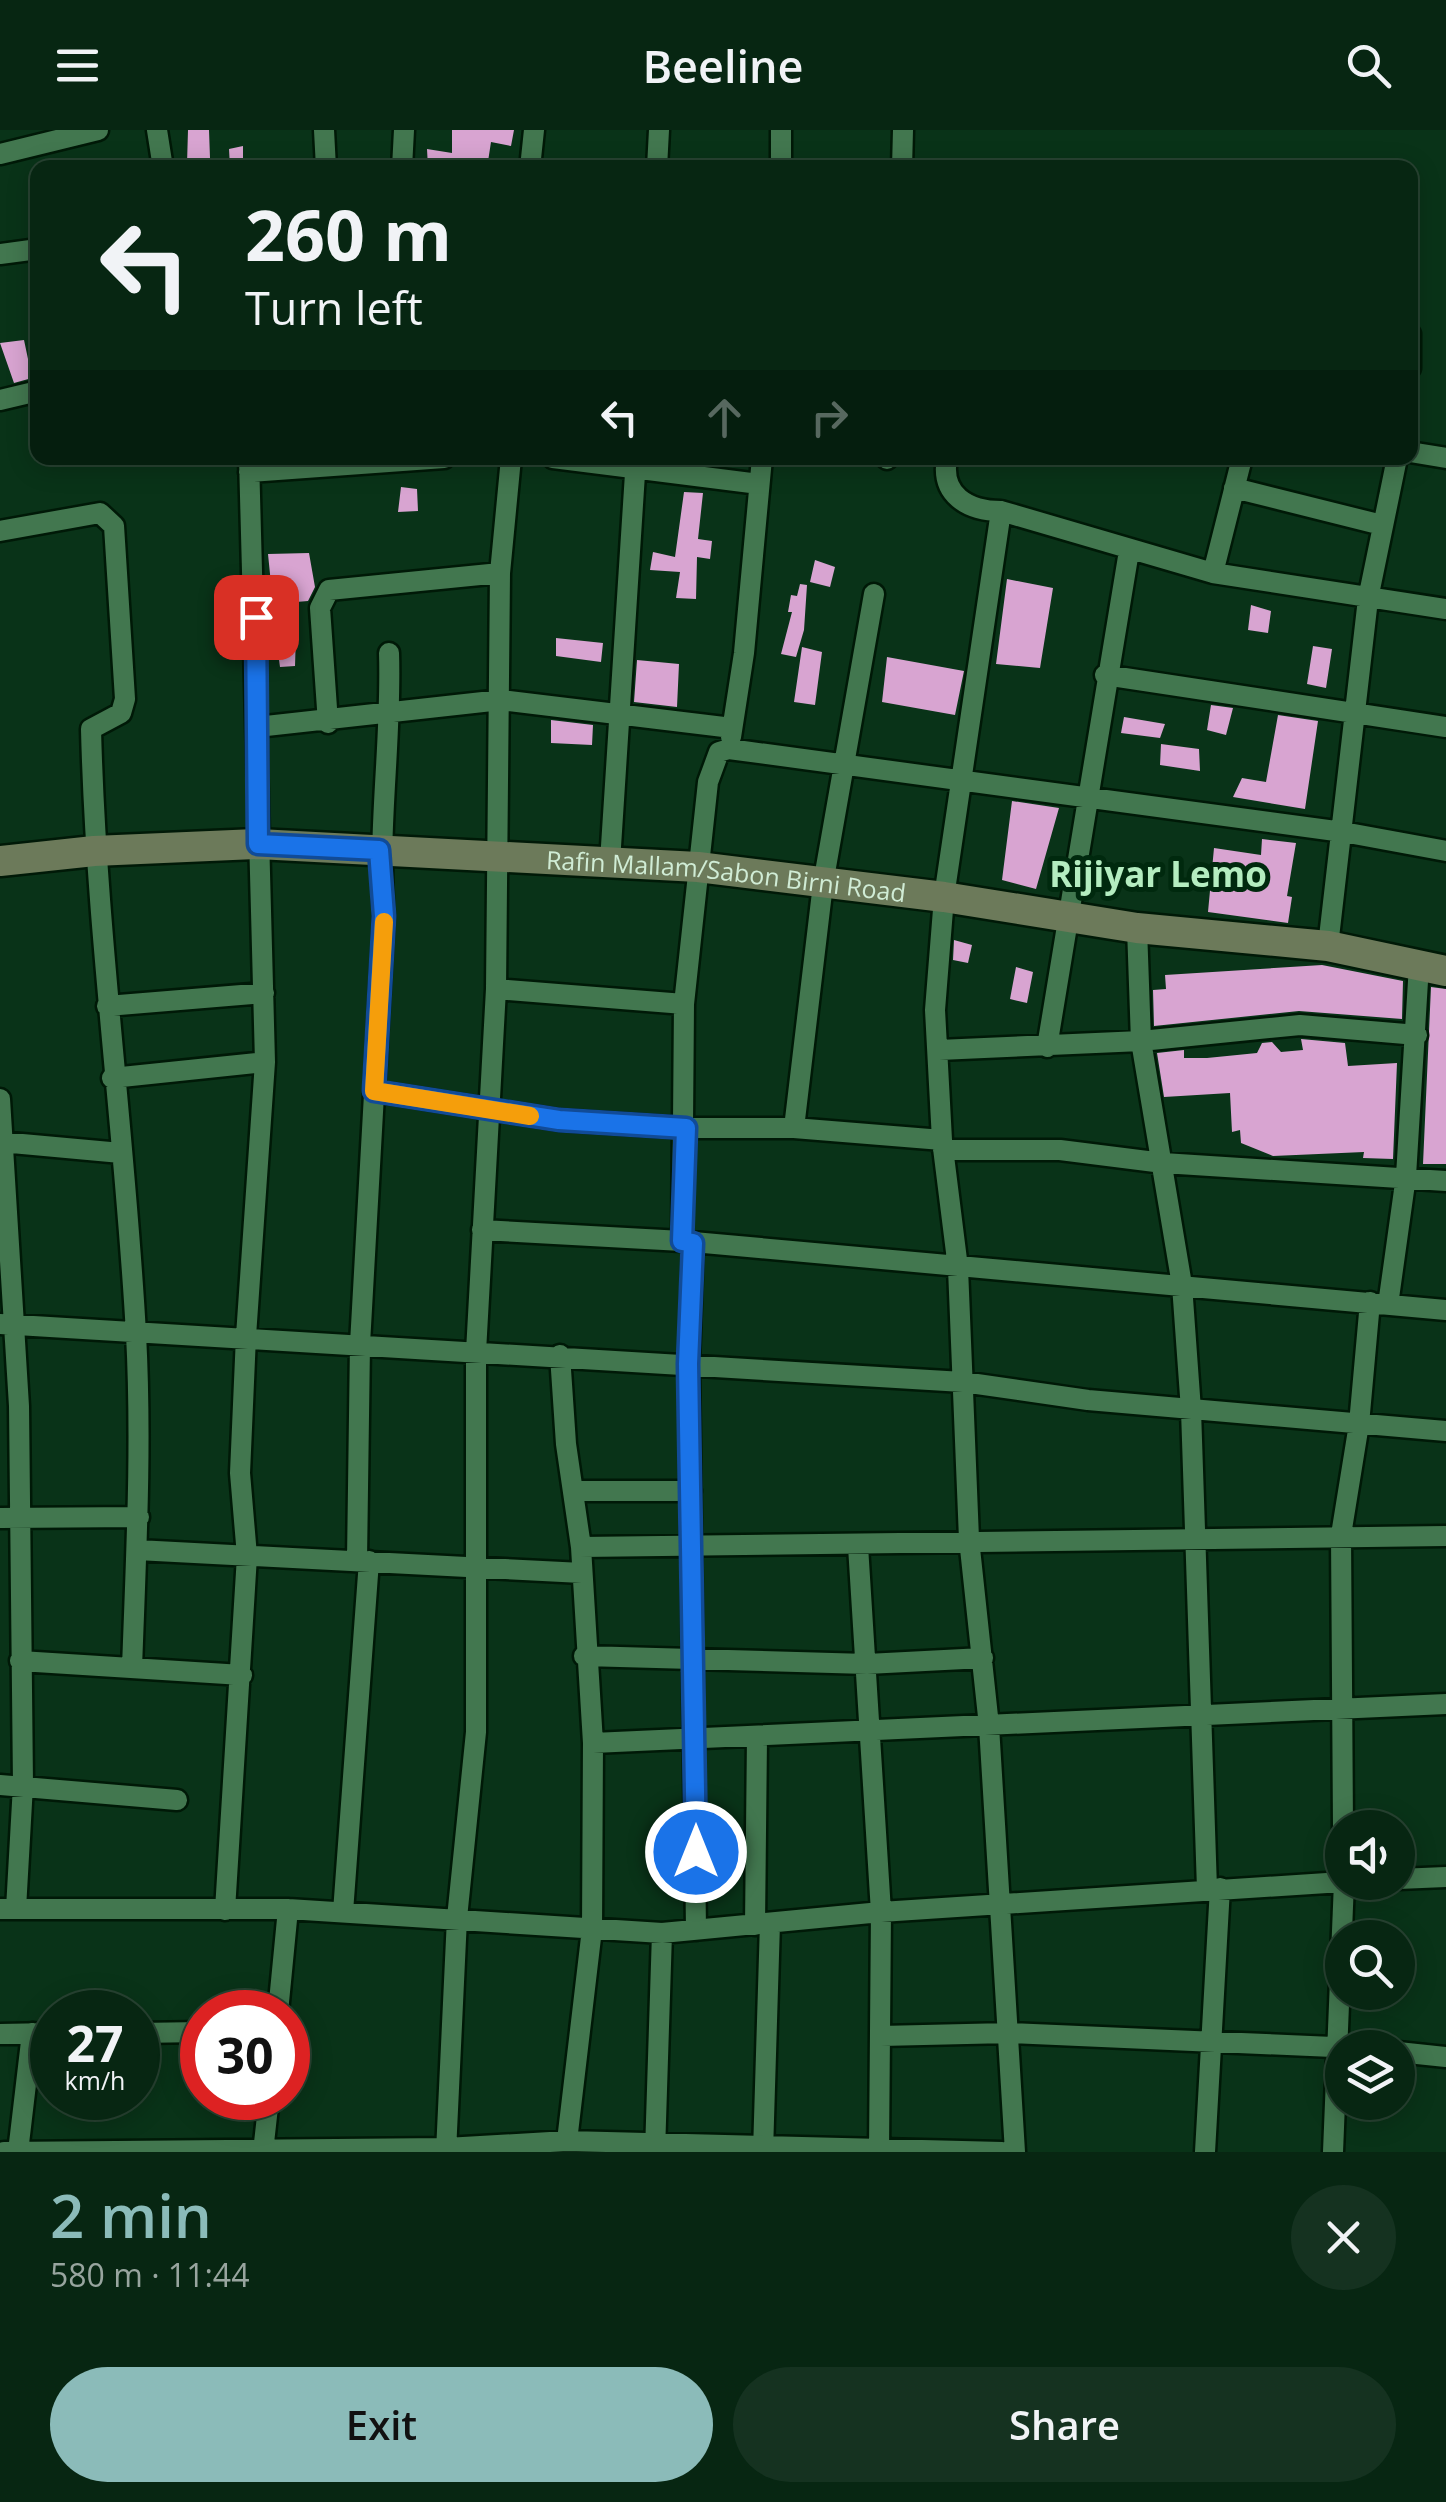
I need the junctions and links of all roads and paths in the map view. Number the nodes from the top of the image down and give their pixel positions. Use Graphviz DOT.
graph roads {
  1 [pos="98,130"];
  2 [pos="157,130"];
  3 [pos="324,130"];
  4 [pos="404,130"];
  5 [pos="534,130"];
  6 [pos="659,130"];
  7 [pos="780,130"];
  8 [pos="903,130"];
  9 [pos="0,154"];
  10 [pos="163,160"];
  11 [pos="326,160"];
  12 [pos="402,160"];
  13 [pos="531,160"];
  14 [pos="657,160"];
  15 [pos="780,160"];
  16 [pos="902,160"];
  17 [pos="30,249"];
  18 [pos="0,254"];
  19 [pos="30,392"];
  20 [pos="0,400"];
  21 [pos="1418,453"];
  22 [pos="1446,458"];
  23 [pos="249,465"];
  24 [pos="510,465"];
  25 [pos="636,465"];
  26 [pos="642,465"];
  27 [pos="761,465"];
  28 [pos="948,465"];
  29 [pos="1234,465"];
  30 [pos="1395,465"];
  31 [pos="759,484"];
  32 [pos="1234,488"];
  33 [pos="1001,511"];
  34 [pos="1382,525"];
  35 [pos="0,531"];
  36 [pos="1129,551"];
  37 [pos="500,573"];
  38 [pos="1213,573"];
  39 [pos="874,594"];
  40 [pos="1368,599"];
  41 [pos="1446,609"];
  42 [pos="389,653"];
  43 [pos="1105,675"];
  44 [pos="501,700"];
  45 [pos="391,712"];
  46 [pos="1356,714"];
  47 [pos="622,715"];
  48 [pos="328,722"];
  49 [pos="257,727"];
  50 [pos="1446,728"];
  51 [pos="730,738"];
  52 [pos="842,762"];
  53 [pos="962,781"];
  54 [pos="1090,796"];
  55 [pos="1342,832"];
  56 [pos="258,844"];
  57 [pos="94,850"];
  58 [pos="379,850"];
  59 [pos="1446,851"];
  60 [pos="496,856"];
  61 [pos="0,861"];
  62 [pos="610,862"];
  63 [pos="698,867"];
  64 [pos="823,884"];
  65 [pos="944,897"];
  66 [pos="1070,917"];
  67 [pos="1138,928"];
  68 [pos="1328,946"];
  69 [pos="1432,968"];
  70 [pos="496,989"];
  71 [pos="264,993"];
  72 [pos="684,1004"];
  73 [pos="107,1006"];
  74 [pos="1417,1035"];
  75 [pos="1141,1040"];
  76 [pos="1047,1047"];
  77 [pos="939,1050"];
  78 [pos="264,1062"];
  79 [pos="112,1078"];
  80 [pos="374,1091"];
  81 [pos="0,1098"];
  82 [pos="491,1110"];
  83 [pos="686,1128"];
  84 [pos="794,1128"];
  85 [pos="2,1142"];
  86 [pos="943,1145"];
  87 [pos="120,1154"];
  88 [pos="1163,1163"];
  89 [pos="1406,1176"];
  90 [pos="1446,1180"];
  91 [pos="482,1230"];
  92 [pos="688,1242"];
  93 [pos="958,1268"];
  94 [pos="1182,1285"];
  95 [pos="1379,1303"];
  96 [pos="1446,1310"];
  97 [pos="9,1324"];
  98 [pos="136,1330"];
  99 [pos="246,1336"];
  100 [pos="360,1344"];
  101 [pos="476,1352"];
  102 [pos="560,1355"];
  103 [pos="688,1364"];
  104 [pos="963,1382"];
  105 [pos="10,1406"];
  106 [pos="1191,1410"];
  107 [pos="1358,1424"];
  108 [pos="1446,1431"];
  109 [pos="573,1491"];
  110 [pos="691,1491"];
  111 [pos="10,1517"];
  112 [pos="139,1517"];
  113 [pos="1340,1535"];
  114 [pos="1446,1536"];
  115 [pos="1193,1538"];
  116 [pos="969,1539"];
  117 [pos="691,1545"];
  118 [pos="858,1546"];
  119 [pos="581,1547"];
  120 [pos="136,1550"];
  121 [pos="247,1556"];
  122 [pos="363,1561"];
  123 [pos="476,1567"];
  124 [pos="582,1572"];
  125 [pos="13,1649"];
  126 [pos="584,1656"];
  127 [pos="694,1658"];
  128 [pos="983,1658"];
  129 [pos="867,1664"];
  130 [pos="132,1668"];
  131 [pos="242,1675"];
  132 [pos="1446,1704"];
  133 [pos="1341,1707"];
  134 [pos="1199,1717"];
  135 [pos="989,1726"];
  136 [pos="868,1731"];
  137 [pos="696,1736"];
  138 [pos="757,1737"];
  139 [pos="593,1742"];
  140 [pos="0,1785"];
  141 [pos="23,1785"];
  142 [pos="177,1800"];
  143 [pos="1343,1810"];
  144 [pos="1446,1877"];
  145 [pos="1415,1879"];
  146 [pos="1325,1883"];
  147 [pos="1214,1889"];
  148 [pos="1343,1900"];
  149 [pos="1001,1905"];
  150 [pos="288,1909"];
  151 [pos="8,1910"];
  152 [pos="226,1910"];
  153 [pos="344,1912"];
  154 [pos="882,1912"];
  155 [pos="458,1918"];
  156 [pos="763,1924"];
  157 [pos="592,1929"];
  158 [pos="696,1930"];
  159 [pos="662,1932"];
  160 [pos="280,1990"];
  161 [pos="1347,2030"];
  162 [pos="30,2033"];
  163 [pos="1009,2033"];
  164 [pos="0,2034"];
  165 [pos="881,2036"];
  166 [pos="1214,2044"];
  167 [pos="1325,2047"];
  168 [pos="1415,2054"];
  169 [pos="1446,2057"];
  170 [pos="30,2092"];
  171 [pos="267,2120"];
  172 [pos="1338,2120"];
  173 [pos="561,2145"];
  174 [pos="655,2148"];
  175 [pos="763,2149"];
  176 [pos="446,2150"];
  177 [pos="263,2151"];
  178 [pos="879,2151"];
  179 [pos="4,2152"];
  180 [pos="18,2152"];
  181 [pos="1002,2152"];
  182 [pos="1015,2152"];
  183 [pos="1205,2152"];
  184 [pos="1334,2152"];
  1 -- 9 [label="street"];
  2 -- 10 [label="street"];
  3 -- 11 [label="street"];
  4 -- 12 [label="street"];
  5 -- 13 [label="street"];
  6 -- 14 [label="street"];
  7 -- 15 [label="street"];
  8 -- 16 [label="street"];
  17 -- 18 [label="street"];
  19 -- 20 [label="street"];
  21 -- 22 [label="street"];
  23 -- 49 [label="street"];
  24 -- 37 [label="street"];
  25 -- 47 [label="street"];
  26 -- 31 [label="street"];
  27 -- 31 [label="street"];
  28 -- 33 [label="street"];
  29 -- 32 [label="street"];
  30 -- 34 [label="street"];
  31 -- 51 [label="street"];
  32 -- 34 [label="street"];
  32 -- 38 [label="street"];
  33 -- 36 [label="street"];
  33 -- 53 [label="street"];
  34 -- 40 [label="street"];
  35 -- 57 [label="street"];
  36 -- 38 [label="street"];
  36 -- 43 [label="street"];
  37 -- 44 [label="street"];
  37 -- 48 [label="street"];
  38 -- 40 [label="street"];
  39 -- 52 [label="street"];
  40 -- 41 [label="street"];
  40 -- 46 [label="street"];
  42 -- 45 [label="street"];
  43 -- 46 [label="street"];
  43 -- 54 [label="street"];
  44 -- 45 [label="street"];
  44 -- 47 [label="street"];
  44 -- 60 [label="street"];
  45 -- 48 [label="street"];
  45 -- 58 [label="street"];
  46 -- 50 [label="street"];
  46 -- 55 [label="street"];
  47 -- 51 [label="street"];
  47 -- 62 [label="street"];
  48 -- 49 [label="street"];
  49 -- 56 [label="street"];
  51 -- 52 [label="street"];
  51 -- 63 [label="street"];
  52 -- 53 [label="street"];
  52 -- 64 [label="street"];
  53 -- 54 [label="street"];
  53 -- 65 [label="street"];
  54 -- 55 [label="street"];
  54 -- 66 [label="street"];
  55 -- 59 [label="street"];
  55 -- 68 [label="street"];
  56 -- 57 [label="street, Rafin Mallam/Sabon Birni Road"];
  56 -- 58 [label="street, Rafin Mallam/Sabon Birni Road"];
  56 -- 71 [label="street"];
  57 -- 61 [label="street, Rafin Mallam/Sabon Birni Road"];
  57 -- 73 [label="street"];
  58 -- 60 [label="street, Rafin Mallam/Sabon Birni Road"];
  58 -- 80 [label="street"];
  60 -- 62 [label="street, Rafin Mallam/Sabon Birni Road"];
  60 -- 70 [label="street"];
  62 -- 63 [label="street, Rafin Mallam/Sabon Birni Road"];
  63 -- 64 [label="street, Rafin Mallam/Sabon Birni Road"];
  63 -- 72 [label="street"];
  64 -- 65 [label="street, Rafin Mallam/Sabon Birni Road"];
  64 -- 84 [label="street"];
  65 -- 66 [label="street, Rafin Mallam/Sabon Birni Road"];
  65 -- 77 [label="street"];
  66 -- 67 [label="street, Rafin Mallam/Sabon Birni Road"];
  66 -- 76 [label="street"];
  67 -- 68 [label="street, Rafin Mallam/Sabon Birni Road"];
  67 -- 75 [label="street"];
  68 -- 69 [label="street, Rafin Mallam/Sabon Birni Road"];
  69 -- 74 [label="street"];
  70 -- 72 [label="street"];
  70 -- 82 [label="street"];
  71 -- 73 [label="street"];
  71 -- 78 [label="street"];
  72 -- 83 [label="street"];
  73 -- 79 [label="street"];
  74 -- 75 [label="street"];
  74 -- 89 [label="street"];
  75 -- 76 [label="street"];
  75 -- 88 [label="street"];
  76 -- 77 [label="street"];
  77 -- 86 [label="street"];
  78 -- 79 [label="street"];
  78 -- 99 [label="street"];
  79 -- 87 [label="street"];
  80 -- 82 [label="street"];
  80 -- 100 [label="street"];
  81 -- 85 [label="street"];
  82 -- 83 [label="street"];
  82 -- 91 [label="street"];
  83 -- 84 [label="street"];
  83 -- 92 [label="street"];
  84 -- 86 [label="street"];
  85 -- 87 [label="street"];
  85 -- 97 [label="street"];
  86 -- 88 [label="street"];
  86 -- 93 [label="street"];
  87 -- 98 [label="street"];
  88 -- 89 [label="street"];
  88 -- 94 [label="street"];
  89 -- 90 [label="street"];
  89 -- 95 [label="street"];
  91 -- 92 [label="street"];
  91 -- 101 [label="street"];
  92 -- 93 [label="street"];
  92 -- 103 [label="street"];
  93 -- 94 [label="street"];
  93 -- 104 [label="street"];
  94 -- 95 [label="street"];
  94 -- 106 [label="street"];
  95 -- 96 [label="street"];
  95 -- 107 [label="street"];
  97 -- 98 [label="street"];
  97 -- 105 [label="street"];
  98 -- 99 [label="street"];
  98 -- 112 [label="street"];
  99 -- 100 [label="street"];
  99 -- 121 [label="street"];
  100 -- 101 [label="street"];
  100 -- 122 [label="street"];
  101 -- 102 [label="street"];
  101 -- 123 [label="street"];
  102 -- 103 [label="street"];
  102 -- 109 [label="street"];
  103 -- 104 [label="street"];
  103 -- 110 [label="street"];
  104 -- 106 [label="street"];
  104 -- 116 [label="street"];
  105 -- 111 [label="street"];
  106 -- 107 [label="street"];
  106 -- 115 [label="street"];
  107 -- 108 [label="street"];
  107 -- 113 [label="street"];
  109 -- 110 [label="street"];
  109 -- 119 [label="street"];
  110 -- 117 [label="street"];
  111 -- 112 [label="street"];
  111 -- 125 [label="street"];
  112 -- 120 [label="street"];
  113 -- 114 [label="street"];
  113 -- 115 [label="street"];
  113 -- 133 [label="street"];
  115 -- 116 [label="street"];
  115 -- 134 [label="street"];
  116 -- 118 [label="street"];
  116 -- 128 [label="street"];
  117 -- 118 [label="street"];
  117 -- 119 [label="street"];
  117 -- 127 [label="street"];
  118 -- 129 [label="street"];
  119 -- 124 [label="street"];
  120 -- 121 [label="street"];
  120 -- 130 [label="street"];
  121 -- 122 [label="street"];
  121 -- 131 [label="street"];
  122 -- 123 [label="street"];
  122 -- 153 [label="street"];
  123 -- 124 [label="street"];
  123 -- 155 [label="street"];
  124 -- 126 [label="street"];
  125 -- 130 [label="street"];
  125 -- 141 [label="street"];
  126 -- 127 [label="street"];
  126 -- 139 [label="street"];
  127 -- 129 [label="street"];
  127 -- 137 [label="street"];
  128 -- 129 [label="street"];
  128 -- 135 [label="street"];
  129 -- 136 [label="street"];
  130 -- 131 [label="street"];
  131 -- 152 [label="street"];
  132 -- 133 [label="street"];
  133 -- 134 [label="street"];
  133 -- 143 [label="street"];
  134 -- 135 [label="street"];
  134 -- 147 [label="street"];
  135 -- 136 [label="street"];
  135 -- 149 [label="street"];
  136 -- 138 [label="street"];
  136 -- 154 [label="street"];
  137 -- 138 [label="street"];
  137 -- 139 [label="street"];
  137 -- 158 [label="street"];
  138 -- 156 [label="street"];
  139 -- 157 [label="street"];
  140 -- 141 [label="street"];
  141 -- 142 [label="street"];
  141 -- 151 [label="street"];
  144 -- 145 [label="street"];
  146 -- 147 [label="street"];
  147 -- 149 [label="street"];
  147 -- 166 [label="street"];
  148 -- 161 [label="street"];
  149 -- 154 [label="street"];
  149 -- 163 [label="street"];
  150 -- 152 [label="street"];
  150 -- 153 [label="street"];
  150 -- 160 [label="street"];
  151 -- 152 [label="street"];
  153 -- 155 [label="street"];
  154 -- 156 [label="street"];
  154 -- 165 [label="street"];
  155 -- 157 [label="street"];
  155 -- 176 [label="street"];
  156 -- 158 [label="street"];
  156 -- 175 [label="street"];
  157 -- 159 [label="street"];
  157 -- 173 [label="street"];
  158 -- 159 [label="street"];
  159 -- 174 [label="street"];
  162 -- 164 [label="street"];
  163 -- 165 [label="street"];
  163 -- 166 [label="street"];
  163 -- 182 [label="street"];
  165 -- 178 [label="street"];
  166 -- 167 [label="street"];
  166 -- 183 [label="street"];
  168 -- 169 [label="street"];
  170 -- 180 [label="street"];
  171 -- 177 [label="street"];
  172 -- 184 [label="street"];
  173 -- 174 [label="street"];
  173 -- 176 [label="street"];
  174 -- 175 [label="street"];
  175 -- 178 [label="street"];
  176 -- 177 [label="street"];
  177 -- 180 [label="street"];
  178 -- 181 [label="street"];
  179 -- 180 [label="street"];
}
